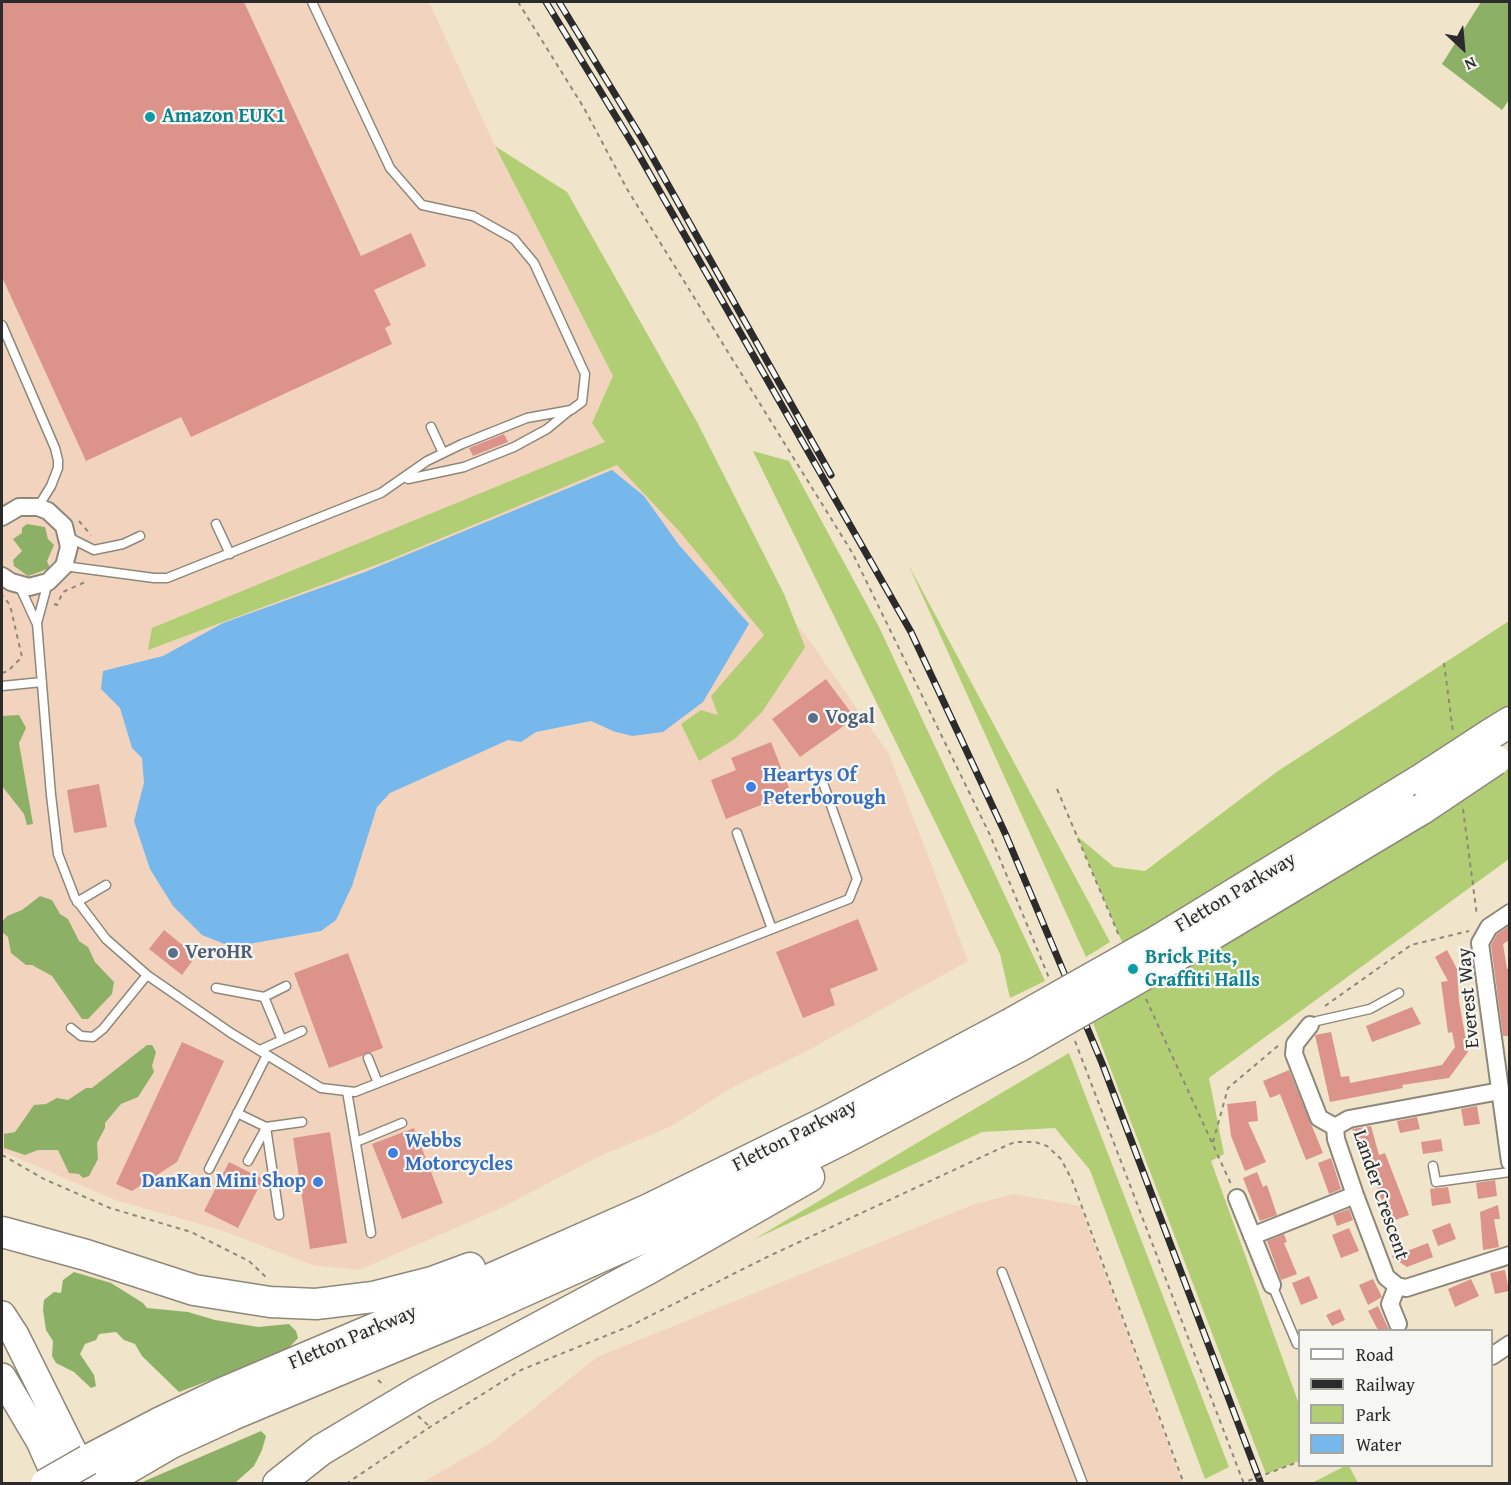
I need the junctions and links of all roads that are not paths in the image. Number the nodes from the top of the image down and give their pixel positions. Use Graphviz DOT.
graph roads {
  1 [pos="312,2"];
  2 [pos="2,316"];
  3 [pos="3,327"];
  4 [pos="571,410"];
  5 [pos="431,427"];
  6 [pos="443,453"];
  7 [pos="405,479"];
  8 [pos="38,507"];
  9 [pos="5,510"];
  10 [pos="216,524"];
  11 [pos="140,536"];
  12 [pos="68,537"];
  13 [pos="230,554"];
  14 [pos="64,566"];
  15 [pos="5,582"];
  16 [pos="48,582"];
  17 [pos="36,623"];
  18 [pos="42,682"];
  19 [pos="2,686"];
  20 [pos="1501,742"];
  21 [pos="822,780"];
  22 [pos="737,833"];
  23 [pos="106,885"];
  24 [pos="77,902"];
  25 [pos="1509,913"];
  26 [pos="772,929"];
  27 [pos="147,975"];
  28 [pos="286,986"];
  29 [pos="216,988"];
  30 [pos="1399,993"];
  31 [pos="264,997"];
  32 [pos="1310,1025"];
  33 [pos="71,1028"];
  34 [pos="302,1031"];
  35 [pos="1015,1035"];
  36 [pos="282,1040"];
  37 [pos="1502,1048"];
  38 [pos="263,1053"];
  39 [pos="368,1058"];
  40 [pos="978,1069"];
  41 [pos="378,1083"];
  42 [pos="347,1091"];
  43 [pos="1500,1091"];
  44 [pos="237,1113"];
  45 [pos="828,1121"];
  46 [pos="302,1122"];
  47 [pos="402,1123"];
  48 [pos="266,1127"];
  49 [pos="1335,1127"];
  50 [pos="356,1142"];
  51 [pos="248,1161"];
  52 [pos="1509,1162"];
  53 [pos="1433,1166"];
  54 [pos="209,1169"];
  55 [pos="1509,1172"];
  56 [pos="1355,1195"];
  57 [pos="1237,1198"];
  58 [pos="279,1215"];
  59 [pos="2,1218"];
  60 [pos="2,1232"];
  61 [pos="371,1233"];
  62 [pos="1252,1236"];
  63 [pos="86,1255"];
  64 [pos="1509,1255"];
  65 [pos="1002,1272"];
  66 [pos="1272,1285"];
  67 [pos="1397,1286"];
  68 [pos="2,1315"];
  69 [pos="1400,1327"];
  70 [pos="1296,1344"];
  71 [pos="2,1377"];
  72 [pos="93,1476"];
  73 [pos="46,1484"];
  74 [pos="60,1484"];
  75 [pos="278,1484"];
  76 [pos="1083,1484"];
  1 -- 4 [label="lane"];
  2 -- 3 [label="lane"];
  3 -- 8 [label="lane"];
  4 -- 6 [label="lane"];
  4 -- 7 [label="lane"];
  5 -- 6 [label="lane"];
  6 -- 7 [label="lane"];
  7 -- 13 [label="lane"];
  8 -- 9 [label="street"];
  8 -- 12 [label="street"];
  10 -- 13 [label="lane"];
  11 -- 12 [label="lane"];
  12 -- 14 [label="street"];
  13 -- 14 [label="lane"];
  14 -- 16 [label="street"];
  15 -- 16 [label="street"];
  15 -- 17 [label="lane"];
  16 -- 17 [label="lane"];
  17 -- 18 [label="lane"];
  18 -- 19 [label="lane"];
  18 -- 24 [label="lane"];
  20 -- 35 [label="highway, Fletton Parkway, bridge"];
  21 -- 26 [label="lane"];
  22 -- 26 [label="lane"];
  23 -- 24 [label="lane"];
  24 -- 27 [label="lane"];
  25 -- 37 [label="street, Everest Way"];
  26 -- 41 [label="lane"];
  27 -- 33 [label="lane"];
  27 -- 38 [label="lane"];
  28 -- 31 [label="lane"];
  29 -- 31 [label="lane"];
  30 -- 32 [label="lane"];
  31 -- 36 [label="lane"];
  32 -- 49 [label="street"];
  34 -- 36 [label="lane"];
  35 -- 40 [label="highway, Fletton Parkway"];
  35 -- 45 [label="highway, Fletton Parkway"];
  36 -- 38 [label="lane"];
  37 -- 43 [label="street, Everest Way"];
  38 -- 42 [label="lane"];
  38 -- 44 [label="lane"];
  39 -- 41 [label="lane"];
  40 -- 72 [label="highway, Fletton Parkway"];
  40 -- 75 [label="highway"];
  41 -- 42 [label="lane"];
  42 -- 50 [label="lane"];
  43 -- 49 [label="street, Lander Crescent"];
  43 -- 52 [label="street, Everest Way"];
  44 -- 48 [label="lane"];
  44 -- 54 [label="lane"];
  45 -- 63 [label="highway"];
  45 -- 72 [label="highway, Fletton Parkway"];
  46 -- 48 [label="lane"];
  47 -- 50 [label="lane"];
  48 -- 51 [label="lane"];
  48 -- 58 [label="lane"];
  49 -- 56 [label="street, Lander Crescent"];
  50 -- 61 [label="lane"];
  53 -- 55 [label="lane"];
  56 -- 62 [label="street"];
  56 -- 67 [label="street, Lander Crescent"];
  57 -- 62 [label="street"];
  59 -- 63 [label="highway"];
  60 -- 63 [label="highway"];
  62 -- 66 [label="street"];
  64 -- 67 [label="street, Lander Crescent"];
  65 -- 76 [label="lane"];
  66 -- 70 [label="lane"];
  67 -- 69 [label="street"];
  68 -- 72 [label="main road"];
  71 -- 74 [label="main road"];
  72 -- 73 [label="highway, Fletton Parkway, bridge"];
}
